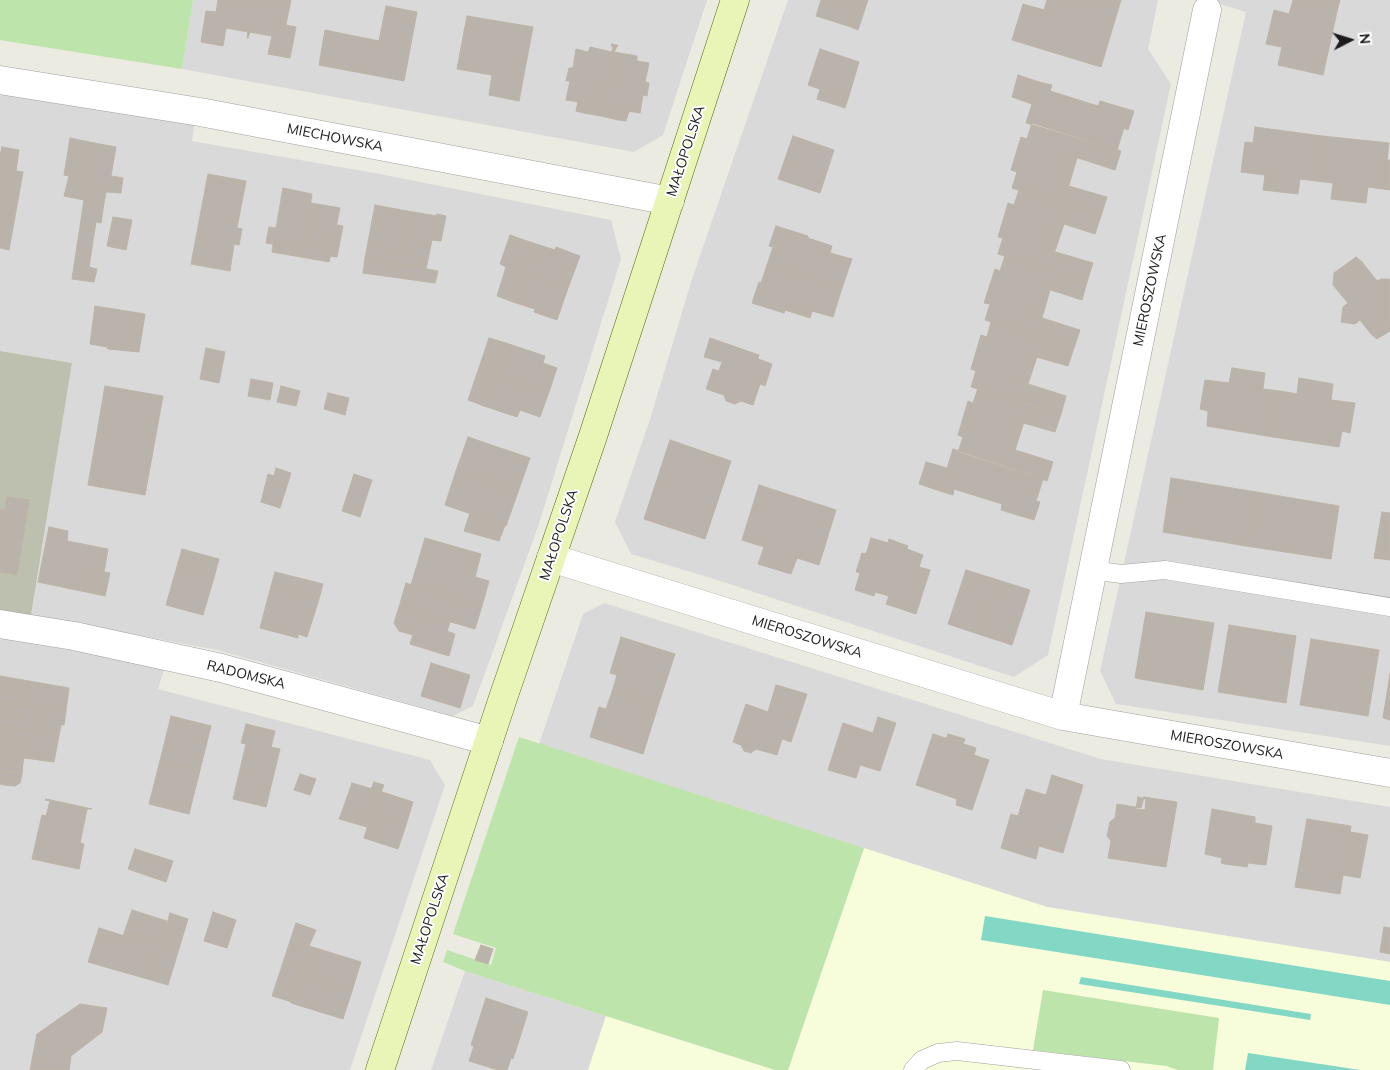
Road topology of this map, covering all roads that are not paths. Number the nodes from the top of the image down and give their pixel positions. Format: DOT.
graph roads {
  1 [pos="735,0"];
  2 [pos="1207,10"];
  3 [pos="0,80"];
  4 [pos="670,201"];
  5 [pos="551,558"];
  6 [pos="1092,570"];
  7 [pos="1390,607"];
  8 [pos="0,624"];
  9 [pos="1063,716"];
  10 [pos="489,741"];
  11 [pos="1390,773"];
  12 [pos="380,1070"];
  13 [pos="913,1070"];
  14 [pos="1121,1070"];
  1 -- 4 [label="street, MAŁOPOLSKA"];
  2 -- 6 [label="street, MIEROSZOWSKA"];
  3 -- 4 [label="street, MIECHOWSKA"];
  4 -- 5 [label="street, MAŁOPOLSKA"];
  5 -- 9 [label="street, MIEROSZOWSKA"];
  5 -- 10 [label="street, MAŁOPOLSKA"];
  6 -- 7 [label="lane"];
  6 -- 9 [label="street, MIEROSZOWSKA"];
  8 -- 10 [label="street, RADOMSKA"];
  9 -- 11 [label="street, MIEROSZOWSKA"];
  10 -- 12 [label="street, MAŁOPOLSKA"];
  13 -- 14 [label="lane"];
}
